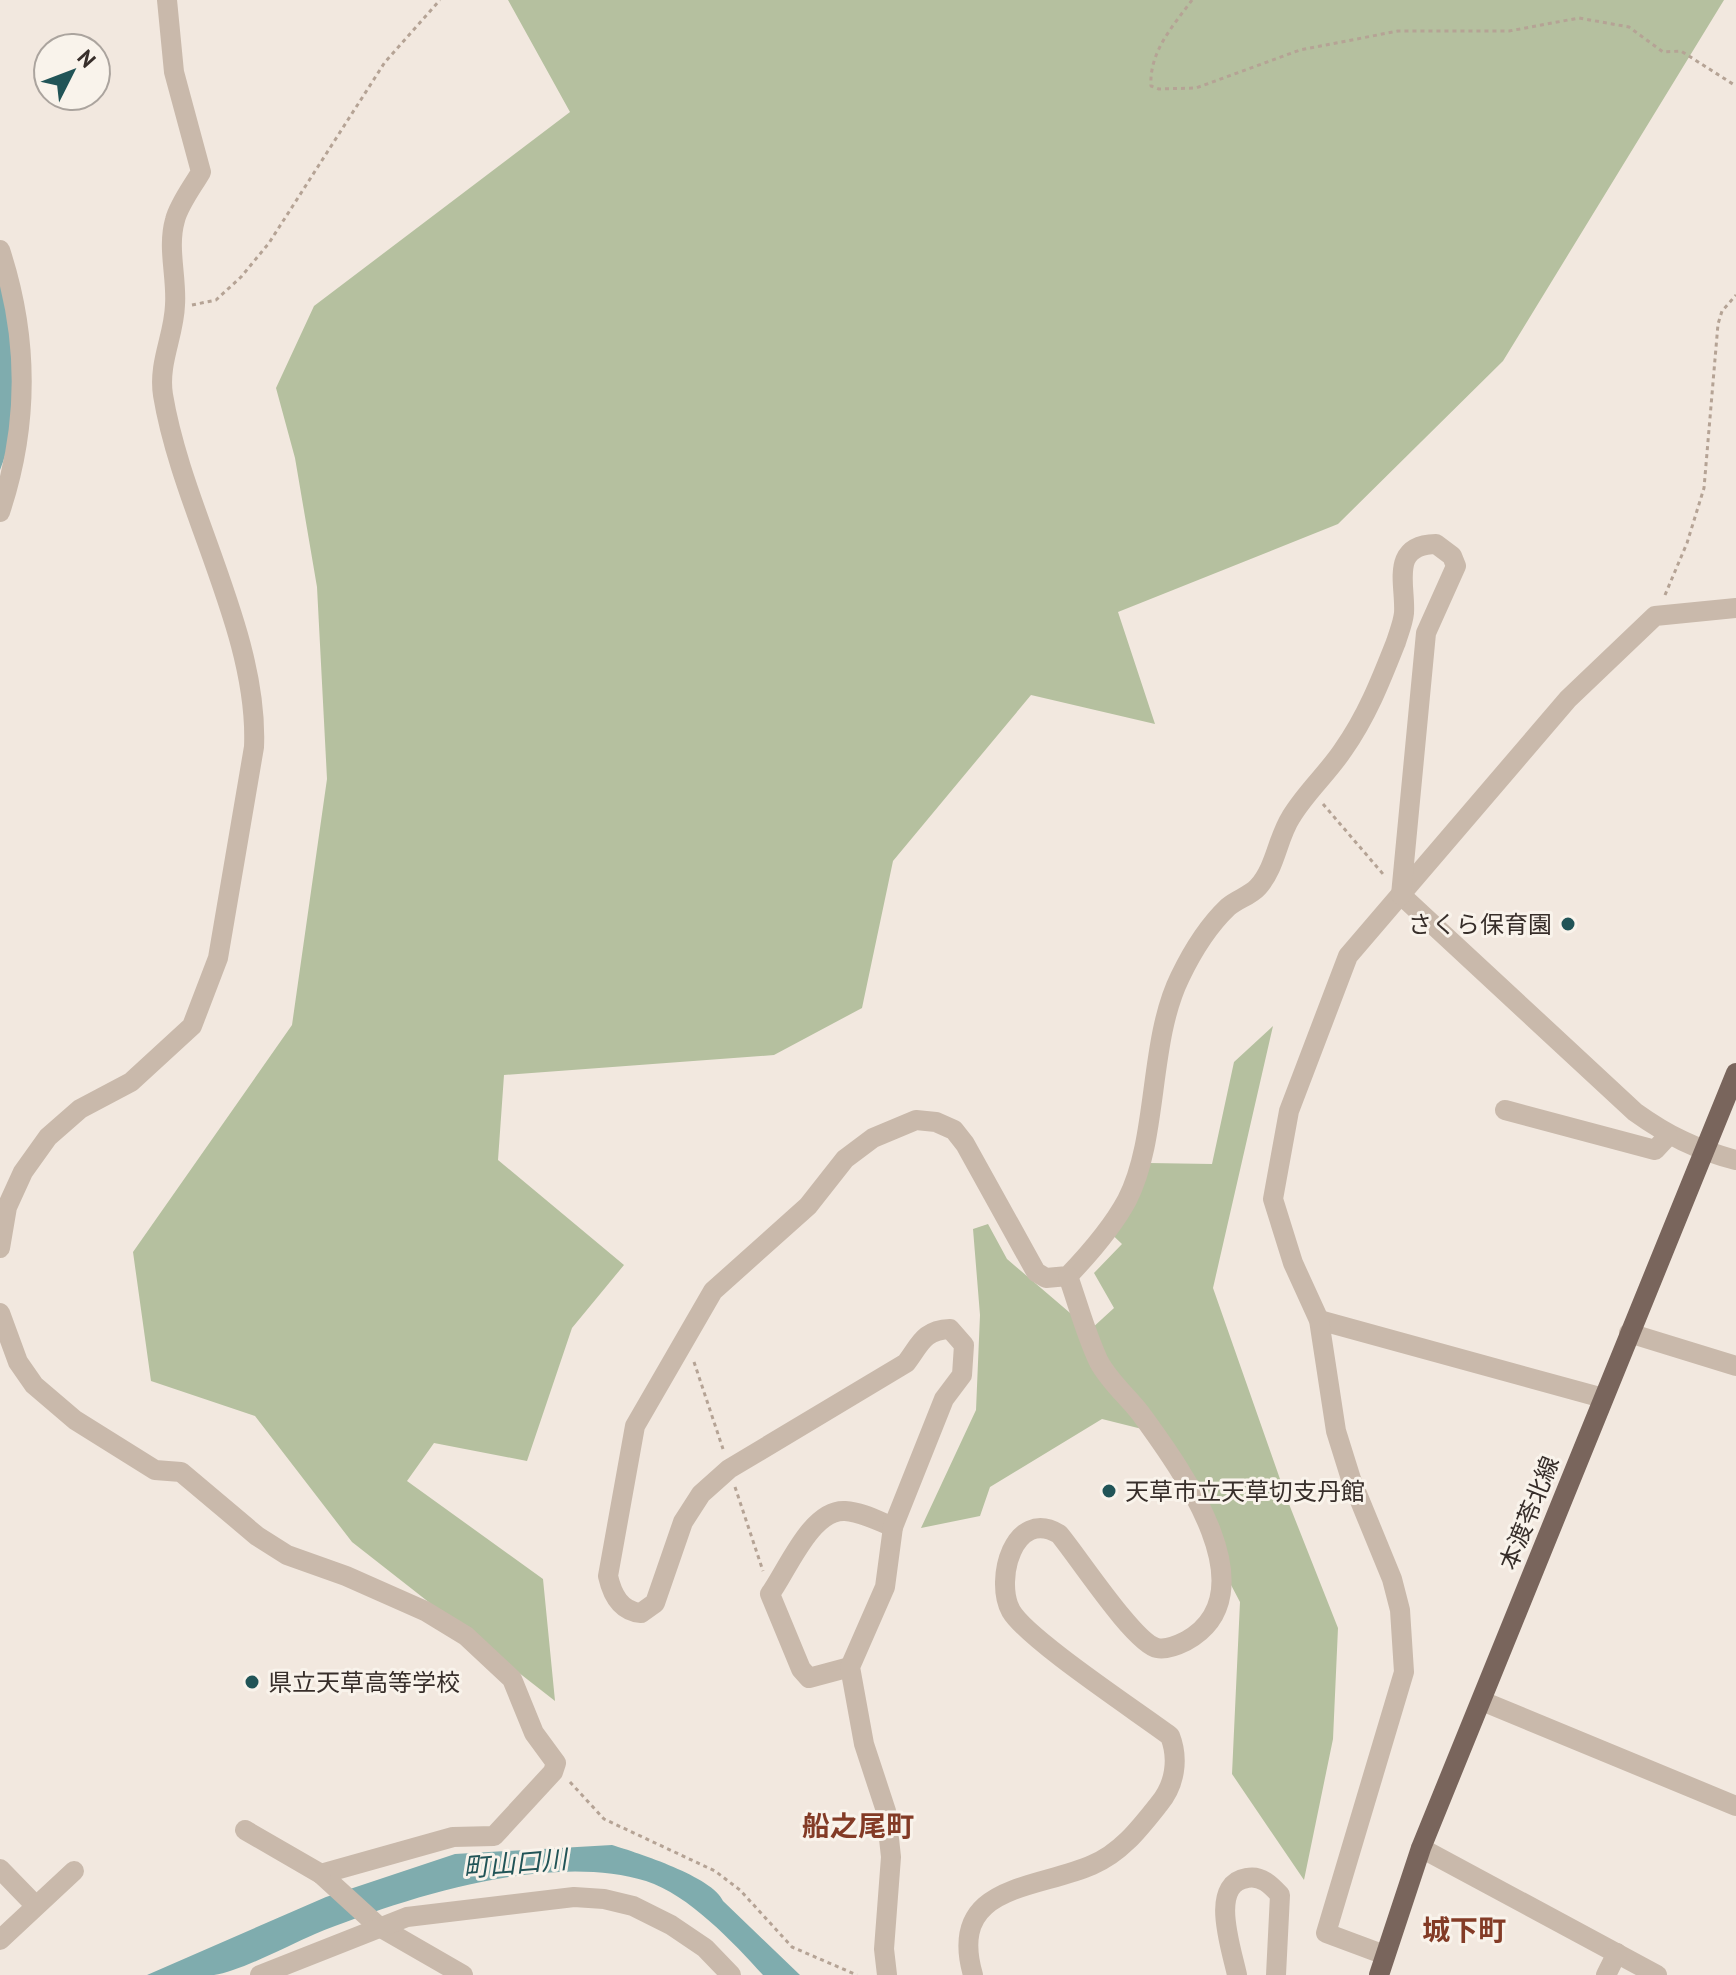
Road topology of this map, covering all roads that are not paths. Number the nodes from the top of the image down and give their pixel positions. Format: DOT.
graph roads {
  1 [pos="167,0"];
  2 [pos="0,250"];
  3 [pos="0,512"];
  4 [pos="1736,608"];
  5 [pos="1401,895"];
  6 [pos="1736,1073"];
  7 [pos="1505,1110"];
  8 [pos="1668,1136"];
  9 [pos="1703,1152"];
  10 [pos="1736,1160"];
  11 [pos="0,1248"];
  12 [pos="1068,1276"];
  13 [pos="0,1313"];
  14 [pos="1319,1320"];
  15 [pos="1629,1333"];
  16 [pos="1736,1366"];
  17 [pos="1603,1398"];
  18 [pos="893,1527"];
  19 [pos="850,1667"];
  20 [pos="1482,1701"];
  21 [pos="1736,1806"];
  22 [pos="245,1830"];
  23 [pos="1421,1848"];
  24 [pos="0,1869"];
  25 [pos="74,1871"];
  26 [pos="324,1877"];
  27 [pos="35,1905"];
  28 [pos="375,1923"];
  29 [pos="1,1939"];
  30 [pos="1617,1953"];
  31 [pos="1385,1955"];
  32 [pos="260,1975"];
  33 [pos="463,1975"];
  34 [pos="731,1975"];
  35 [pos="887,1975"];
  36 [pos="973,1975"];
  37 [pos="1237,1975"];
  38 [pos="1276,1975"];
  39 [pos="1379,1975"];
  40 [pos="1606,1975"];
  41 [pos="1657,1975"];
  1 -- 11 [label="street"];
  2 -- 3 [label="street"];
  4 -- 5 [label="street"];
  5 -- 8 [label="street"];
  5 -- 12 [label="street"];
  5 -- 14 [label="street"];
  6 -- 9 [label="main road, 本渡苓北線"];
  7 -- 8 [label="street"];
  8 -- 9 [label="street"];
  9 -- 10 [label="street"];
  9 -- 15 [label="main road, 本渡苓北線"];
  12 -- 18 [label="street"];
  12 -- 36 [label="street"];
  13 -- 26 [label="street"];
  14 -- 17 [label="street"];
  14 -- 31 [label="street"];
  15 -- 16 [label="street"];
  15 -- 17 [label="main road, 本渡苓北線"];
  17 -- 20 [label="main road, 本渡苓北線"];
  18 -- 19 [label="street"];
  18 -- 19 [label="street"];
  19 -- 35 [label="street"];
  20 -- 21 [label="street"];
  20 -- 23 [label="main road, 本渡苓北線"];
  22 -- 26 [label="street"];
  23 -- 30 [label="street"];
  23 -- 31 [label="main road, 本渡苓北線"];
  24 -- 27 [label="street"];
  25 -- 27 [label="street"];
  26 -- 28 [label="street"];
  27 -- 29 [label="street"];
  28 -- 32 [label="street"];
  28 -- 33 [label="street"];
  28 -- 34 [label="street"];
  30 -- 40 [label="street"];
  30 -- 41 [label="street"];
  31 -- 39 [label="main road, 本渡苓北線"];
  37 -- 38 [label="street"];
}
